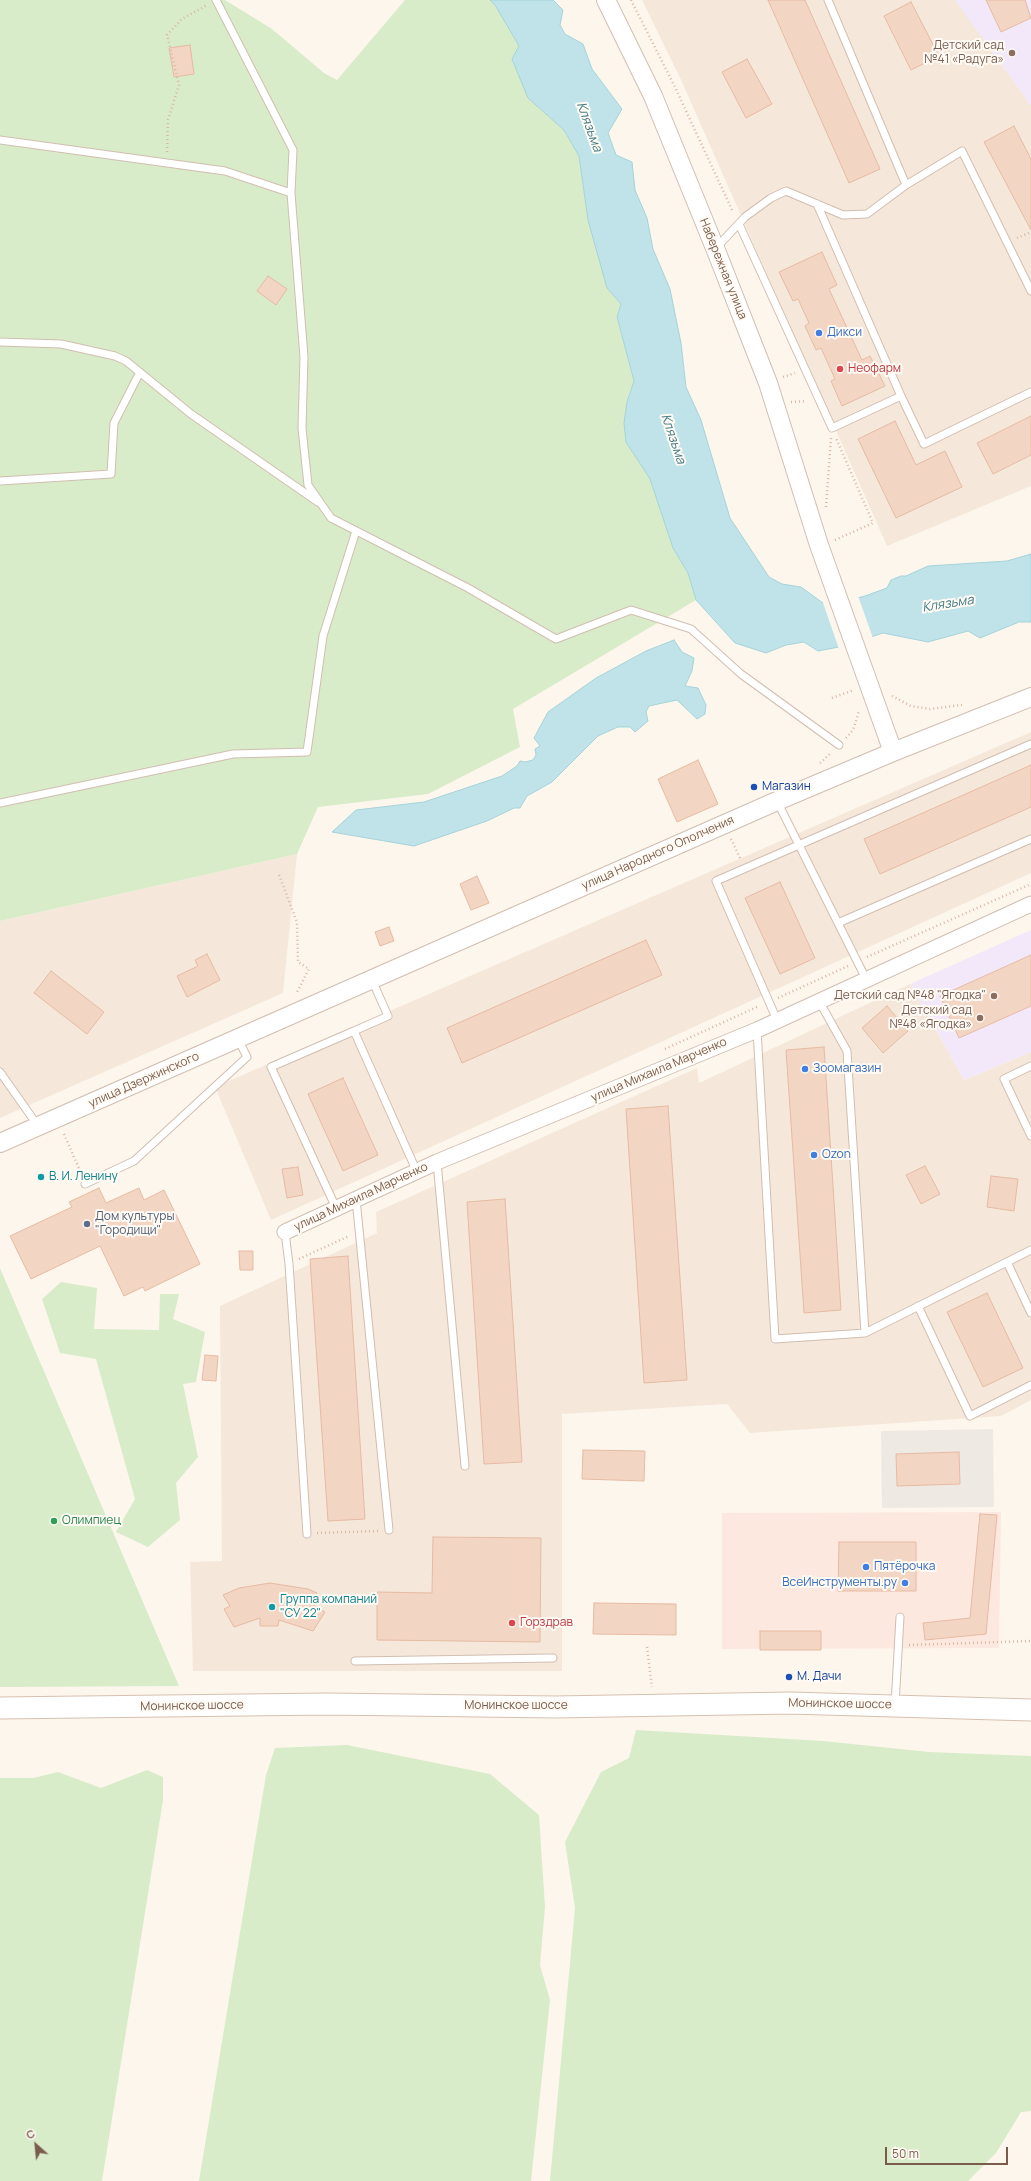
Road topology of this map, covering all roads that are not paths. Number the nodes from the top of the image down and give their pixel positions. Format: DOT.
graph roads {
  1 [pos="606,0"];
  2 [pos="828,0"];
  3 [pos="213,2"];
  4 [pos="0,140"];
  5 [pos="906,185"];
  6 [pos="290,193"];
  7 [pos="817,204"];
  8 [pos="739,224"];
  9 [pos="716,248"];
  10 [pos="1031,291"];
  11 [pos="0,342"];
  12 [pos="140,372"];
  13 [pos="1031,392"];
  14 [pos="901,396"];
  15 [pos="0,481"];
  16 [pos="322,505"];
  17 [pos="356,531"];
  18 [pos="1031,697"];
  19 [pos="839,744"];
  20 [pos="1031,744"];
  21 [pos="893,752"];
  22 [pos="777,801"];
  23 [pos="0,803"];
  24 [pos="1031,839"];
  25 [pos="799,845"];
  26 [pos="1031,904"];
  27 [pos="838,923"];
  28 [pos="866,979"];
  29 [pos="372,980"];
  30 [pos="819,1001"];
  31 [pos="288,1017"];
  32 [pos="777,1020"];
  33 [pos="757,1030"];
  34 [pos="354,1031"];
  35 [pos="238,1038"];
  36 [pos="1031,1066"];
  37 [pos="0,1072"];
  38 [pos="38,1126"];
  39 [pos="1031,1136"];
  40 [pos="0,1143"];
  41 [pos="437,1162"];
  42 [pos="417,1172"];
  43 [pos="85,1184"];
  44 [pos="356,1199"];
  45 [pos="336,1208"];
  46 [pos="285,1232"];
  47 [pos="1031,1250"];
  48 [pos="1007,1262"];
  49 [pos="918,1306"];
  50 [pos="1031,1313"];
  51 [pos="866,1333"];
  52 [pos="1031,1386"];
  53 [pos="465,1466"];
  54 [pos="389,1530"];
  55 [pos="306,1534"];
  56 [pos="900,1617"];
  57 [pos="553,1658"];
  58 [pos="355,1661"];
  59 [pos="895,1706"];
  60 [pos="0,1708"];
  61 [pos="1031,1710"];
  1 -- 9 [label="street, Набережная улица"];
  2 -- 5 [label="lane"];
  3 -- 6 [label="lane"];
  4 -- 6 [label="lane"];
  5 -- 7 [label="lane"];
  5 -- 10 [label="lane"];
  6 -- 16 [label="lane"];
  7 -- 8 [label="lane"];
  7 -- 14 [label="lane"];
  8 -- 9 [label="lane"];
  8 -- 14 [label="lane"];
  9 -- 21 [label="street, Набережная улица"];
  11 -- 12 [label="lane"];
  12 -- 15 [label="lane"];
  12 -- 16 [label="lane"];
  13 -- 14 [label="lane"];
  16 -- 17 [label="lane"];
  17 -- 19 [label="lane"];
  17 -- 23 [label="lane"];
  18 -- 21 [label="street, улица Народного Ополчения"];
  20 -- 25 [label="lane"];
  21 -- 22 [label="street, улица Народного Ополчения"];
  22 -- 25 [label="lane"];
  22 -- 29 [label="street, улица Народного Ополчения"];
  24 -- 27 [label="lane"];
  25 -- 27 [label="lane"];
  25 -- 32 [label="lane"];
  26 -- 28 [label="street, улица Михаила Марченко"];
  27 -- 28 [label="lane"];
  28 -- 30 [label="street, улица Михаила Марченко"];
  29 -- 31 [label="street, улица Народного Ополчения"];
  29 -- 34 [label="lane"];
  30 -- 32 [label="street, улица Михаила Марченко"];
  30 -- 51 [label="lane"];
  31 -- 35 [label="street, улица Дзержинского"];
  32 -- 33 [label="street, улица Михаила Марченко"];
  33 -- 41 [label="street, улица Михаила Марченко"];
  33 -- 51 [label="lane"];
  34 -- 42 [label="lane"];
  34 -- 45 [label="lane"];
  35 -- 38 [label="street, улица Дзержинского"];
  35 -- 43 [label="lane"];
  36 -- 39 [label="lane"];
  37 -- 38 [label="lane"];
  38 -- 40 [label="street, улица Дзержинского"];
  41 -- 42 [label="street, улица Михаила Марченко"];
  41 -- 53 [label="lane"];
  42 -- 44 [label="street, улица Михаила Марченко"];
  44 -- 45 [label="street, улица Михаила Марченко"];
  44 -- 54 [label="lane"];
  45 -- 46 [label="street, улица Михаила Марченко"];
  46 -- 55 [label="lane"];
  47 -- 48 [label="lane"];
  48 -- 49 [label="lane"];
  48 -- 50 [label="lane"];
  49 -- 51 [label="lane"];
  49 -- 52 [label="lane"];
  56 -- 59 [label="lane"];
  57 -- 58 [label="lane"];
  59 -- 60 [label="main road, Монинское шоссе"];
  59 -- 61 [label="main road, Монинское шоссе"];
}
